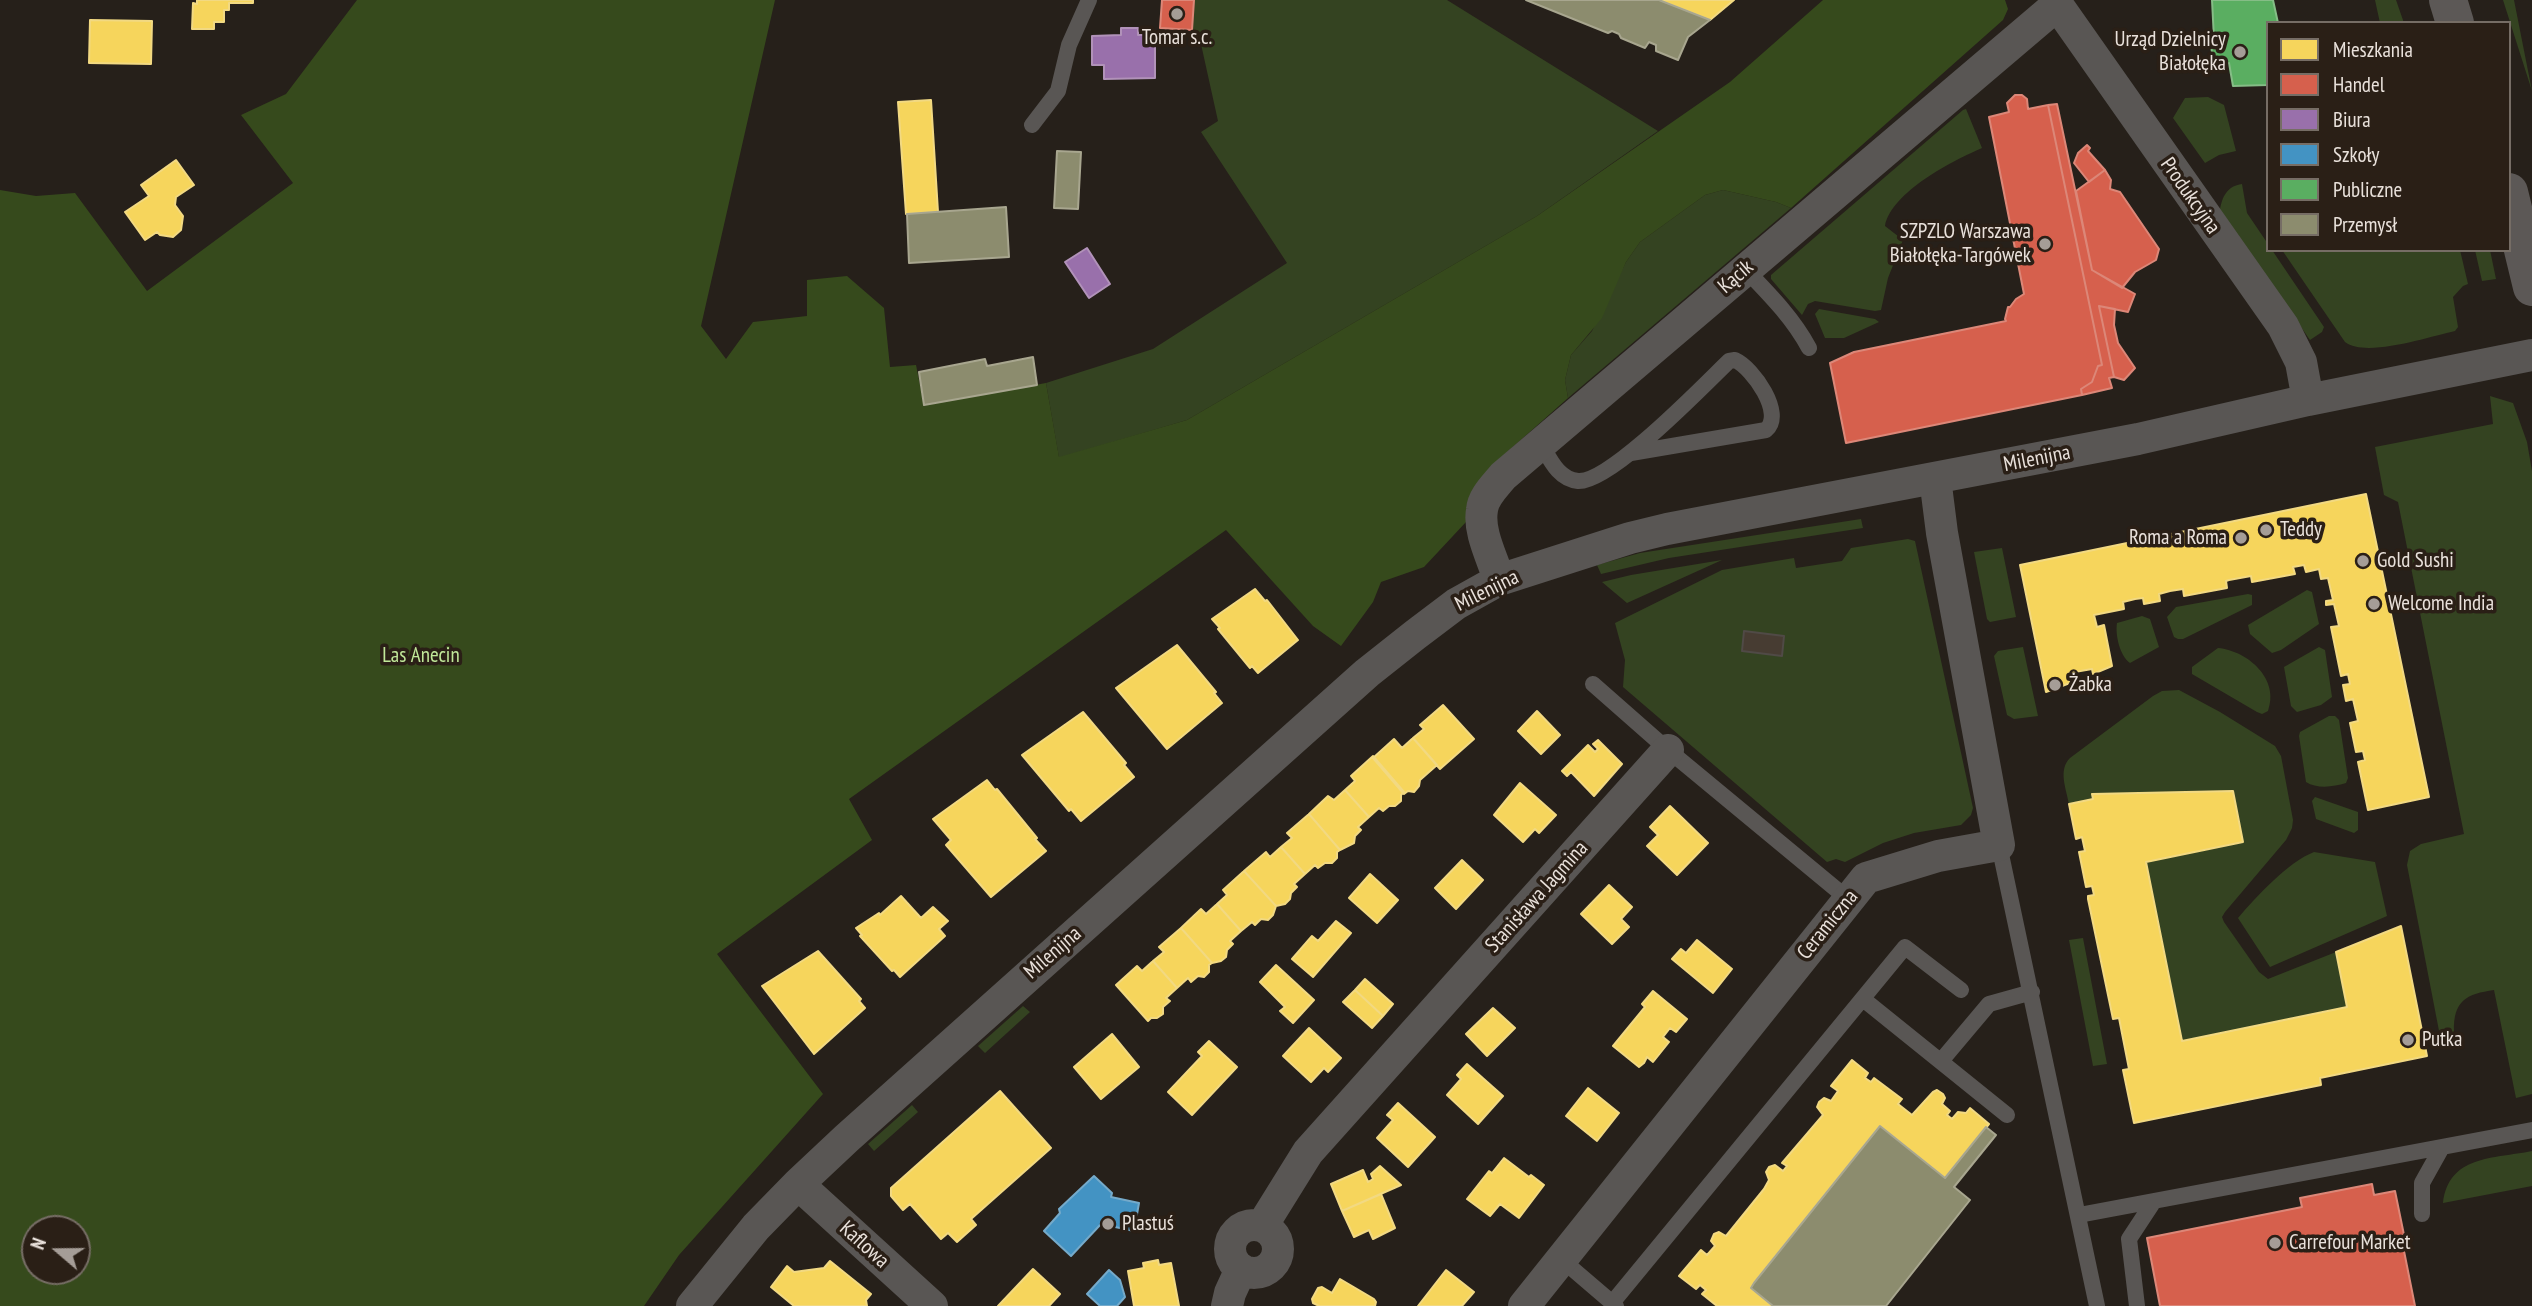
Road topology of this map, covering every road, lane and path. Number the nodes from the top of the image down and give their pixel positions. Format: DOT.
graph roads {
  1 [pos="1089,0"];
  2 [pos="2448,0"];
  3 [pos="2055,2"];
  4 [pos="2454,21"];
  5 [pos="1032,125"];
  6 [pos="2511,200"];
  7 [pos="1745,270"];
  8 [pos="2532,287"];
  9 [pos="1809,348"];
  10 [pos="2532,355"];
  11 [pos="2308,400"];
  12 [pos="1541,444"];
  13 [pos="1631,453"];
  14 [pos="1935,478"];
  15 [pos="1499,580"];
  16 [pos="1593,684"];
  17 [pos="1668,750"];
  18 [pos="1999,845"];
  19 [pos="1848,899"];
  20 [pos="1961,990"];
  21 [pos="2032,992"];
  22 [pos="1863,999"];
  23 [pos="1941,1060"];
  24 [pos="2007,1115"];
  25 [pos="2532,1130"];
  26 [pos="2441,1149"];
  27 [pos="798,1184"];
  28 [pos="2154,1201"];
  29 [pos="2422,1214"];
  30 [pos="2079,1215"];
  31 [pos="1562,1259"];
  32 [pos="1614,1304"];
  33 [pos="692,1306"];
  34 [pos="932,1306"];
  35 [pos="1227,1306"];
  36 [pos="1524,1306"];
  37 [pos="2097,1306"];
  38 [pos="2137,1306"];
  1 -- 5 [label="lane"];
  2 -- 4 [label="street"];
  3 -- 7 [label="street, Kącik"];
  3 -- 11 [label="street, Produkcyjna"];
  6 -- 8 [label="street"];
  7 -- 9 [label="lane"];
  7 -- 12 [label="street, Kącik"];
  10 -- 11 [label="street, Milenijna"];
  11 -- 14 [label="street, Milenijna"];
  12 -- 13 [label="lane"];
  12 -- 15 [label="street, Kącik"];
  13 -- 13 [label="lane"];
  14 -- 15 [label="street, Milenijna"];
  14 -- 18 [label="street"];
  15 -- 27 [label="street, Milenijna"];
  16 -- 17 [label="lane"];
  17 -- 19 [label="lane"];
  17 -- 35 [label="street, Stanisława Jagmina"];
  18 -- 19 [label="street, Ceramiczna"];
  18 -- 21 [label="lane"];
  19 -- 31 [label="street, Ceramiczna"];
  20 -- 22 [label="lane"];
  21 -- 23 [label="lane"];
  21 -- 30 [label="lane"];
  22 -- 23 [label="lane"];
  22 -- 32 [label="lane"];
  23 -- 24 [label="lane"];
  25 -- 26 [label="lane"];
  26 -- 28 [label="lane"];
  26 -- 29 [label="lane"];
  27 -- 33 [label="street, Milenijna"];
  27 -- 34 [label="street, Kaflowa"];
  28 -- 30 [label="lane"];
  28 -- 38 [label="lane"];
  30 -- 37 [label="lane"];
  31 -- 32 [label="lane"];
  31 -- 36 [label="street, Ceramiczna"];
}
